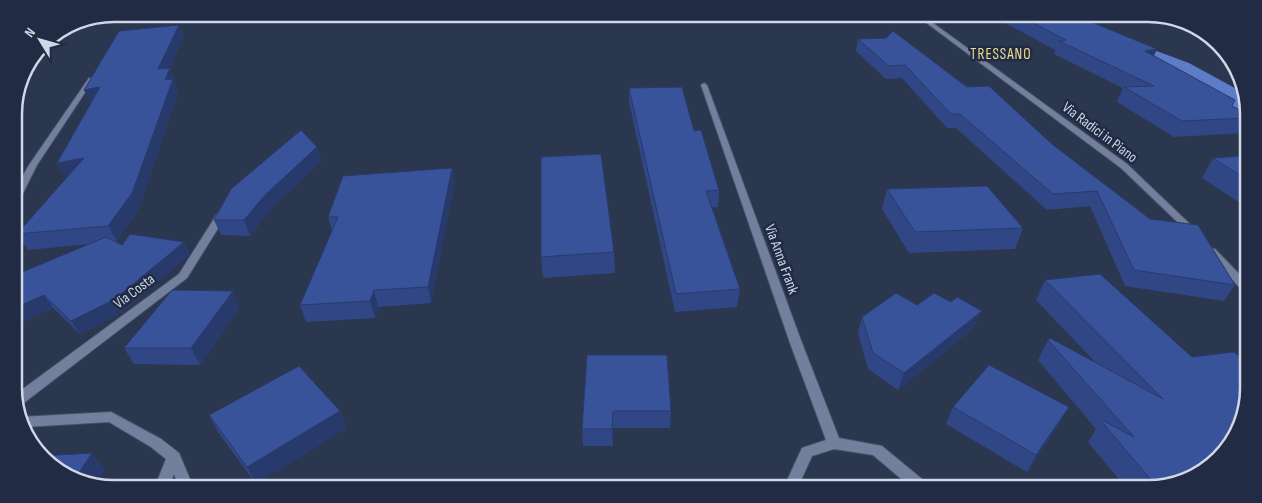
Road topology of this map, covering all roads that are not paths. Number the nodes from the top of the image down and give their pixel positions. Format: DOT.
graph roads {
  1 [pos="928,22"];
  2 [pos="97,71"];
  3 [pos="704,86"];
  4 [pos="23,184"];
  5 [pos="228,205"];
  6 [pos="1197,237"];
  7 [pos="1204,243"];
  8 [pos="1240,282"];
  9 [pos="23,395"];
  10 [pos="29,422"];
  11 [pos="834,443"];
  12 [pos="174,457"];
  13 [pos="165,480"];
  14 [pos="184,480"];
  15 [pos="795,480"];
  16 [pos="913,480"];
  1 -- 6 [label="street, Via Radici in Piano"];
  2 -- 4 [label="street"];
  3 -- 11 [label="street, Via Anna Frank"];
  5 -- 9 [label="street, Via Costa"];
  7 -- 8 [label="street"];
  10 -- 12 [label="street"];
  11 -- 15 [label="street"];
  11 -- 16 [label="street"];
  12 -- 13 [label="street"];
  12 -- 14 [label="street"];
}
